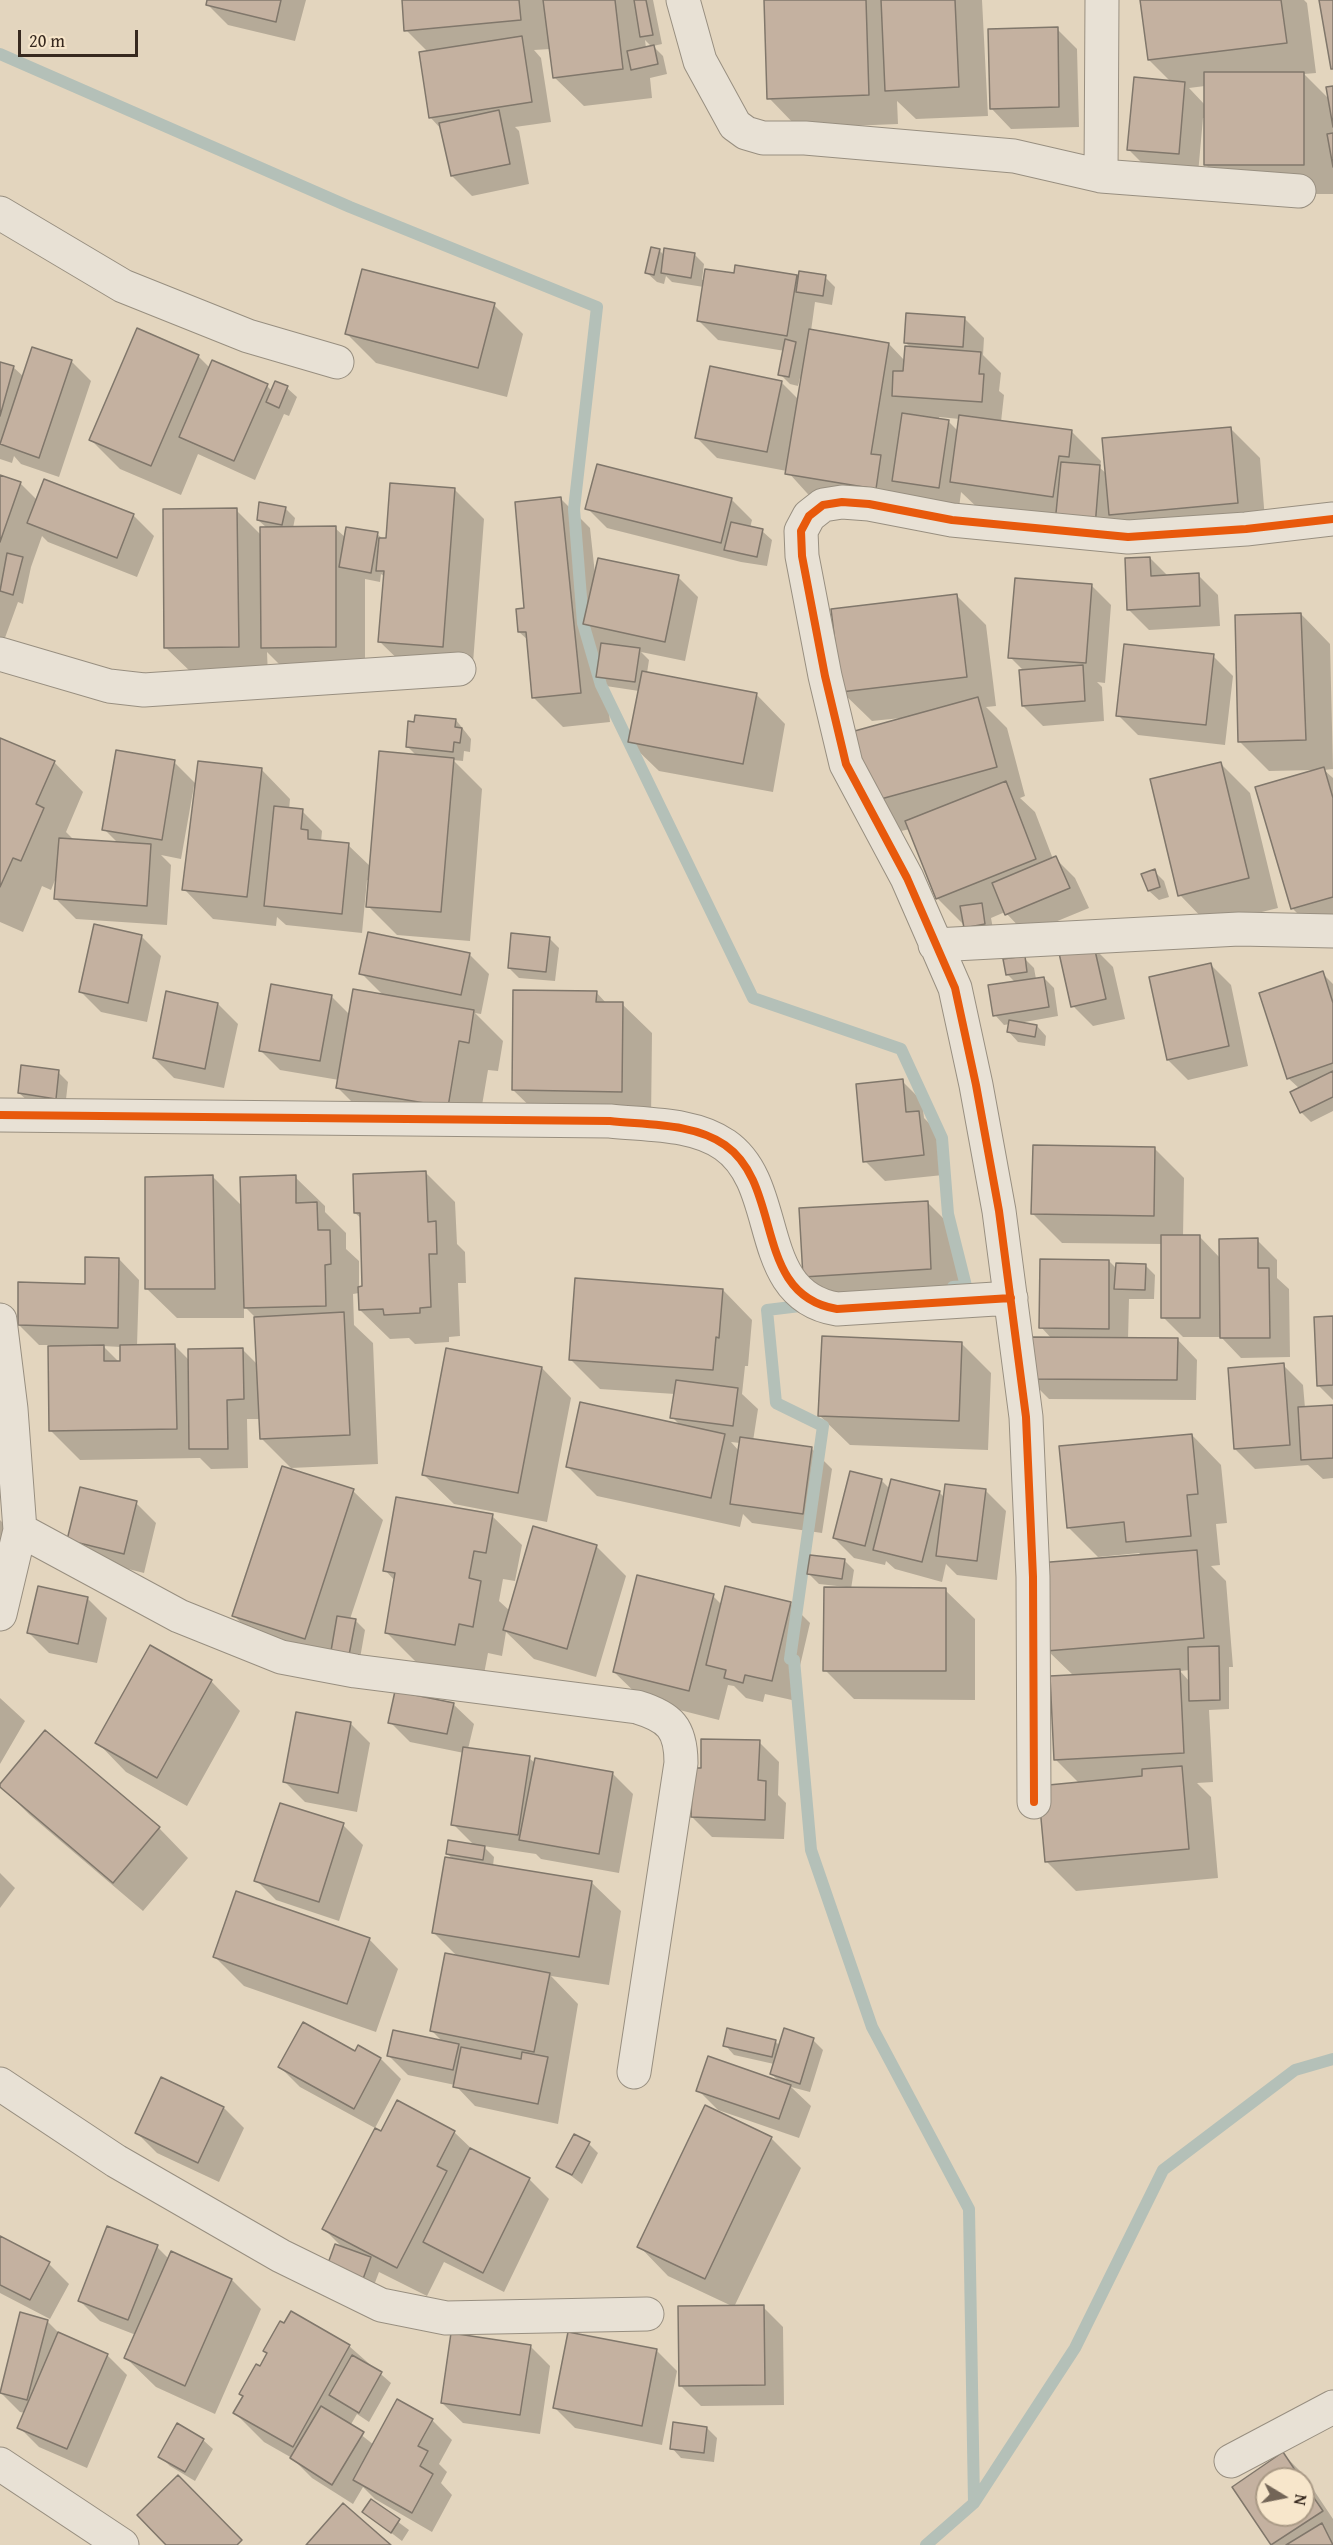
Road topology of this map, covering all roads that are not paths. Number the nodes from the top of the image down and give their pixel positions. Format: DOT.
graph roads {
  1 [pos="683,0"];
  2 [pos="1102,0"];
  3 [pos="1101,176"];
  4 [pos="1299,190"];
  5 [pos="0,213"];
  6 [pos="337,362"];
  7 [pos="1333,519"];
  8 [pos="0,654"];
  9 [pos="459,669"];
  10 [pos="1333,931"];
  11 [pos="935,945"];
  12 [pos="0,1115"];
  13 [pos="1011,1298"];
  14 [pos="0,1320"];
  15 [pos="20,1530"];
  16 [pos="0,1614"];
  17 [pos="1034,1802"];
  18 [pos="634,2072"];
  19 [pos="0,2084"];
  20 [pos="647,2314"];
  21 [pos="1333,2407"];
  22 [pos="1231,2461"];
  23 [pos="0,2464"];
  24 [pos="122,2545"];
  1 -- 3 [label="street"];
  2 -- 3 [label="street"];
  3 -- 4 [label="street"];
  5 -- 6 [label="street"];
  7 -- 11 [label="street"];
  8 -- 9 [label="street"];
  10 -- 11 [label="street"];
  11 -- 13 [label="street"];
  12 -- 13 [label="street"];
  13 -- 17 [label="street"];
  14 -- 15 [label="street"];
  15 -- 16 [label="street"];
  15 -- 18 [label="street"];
  19 -- 20 [label="street"];
  21 -- 22 [label="street"];
  23 -- 24 [label="street"];
}
